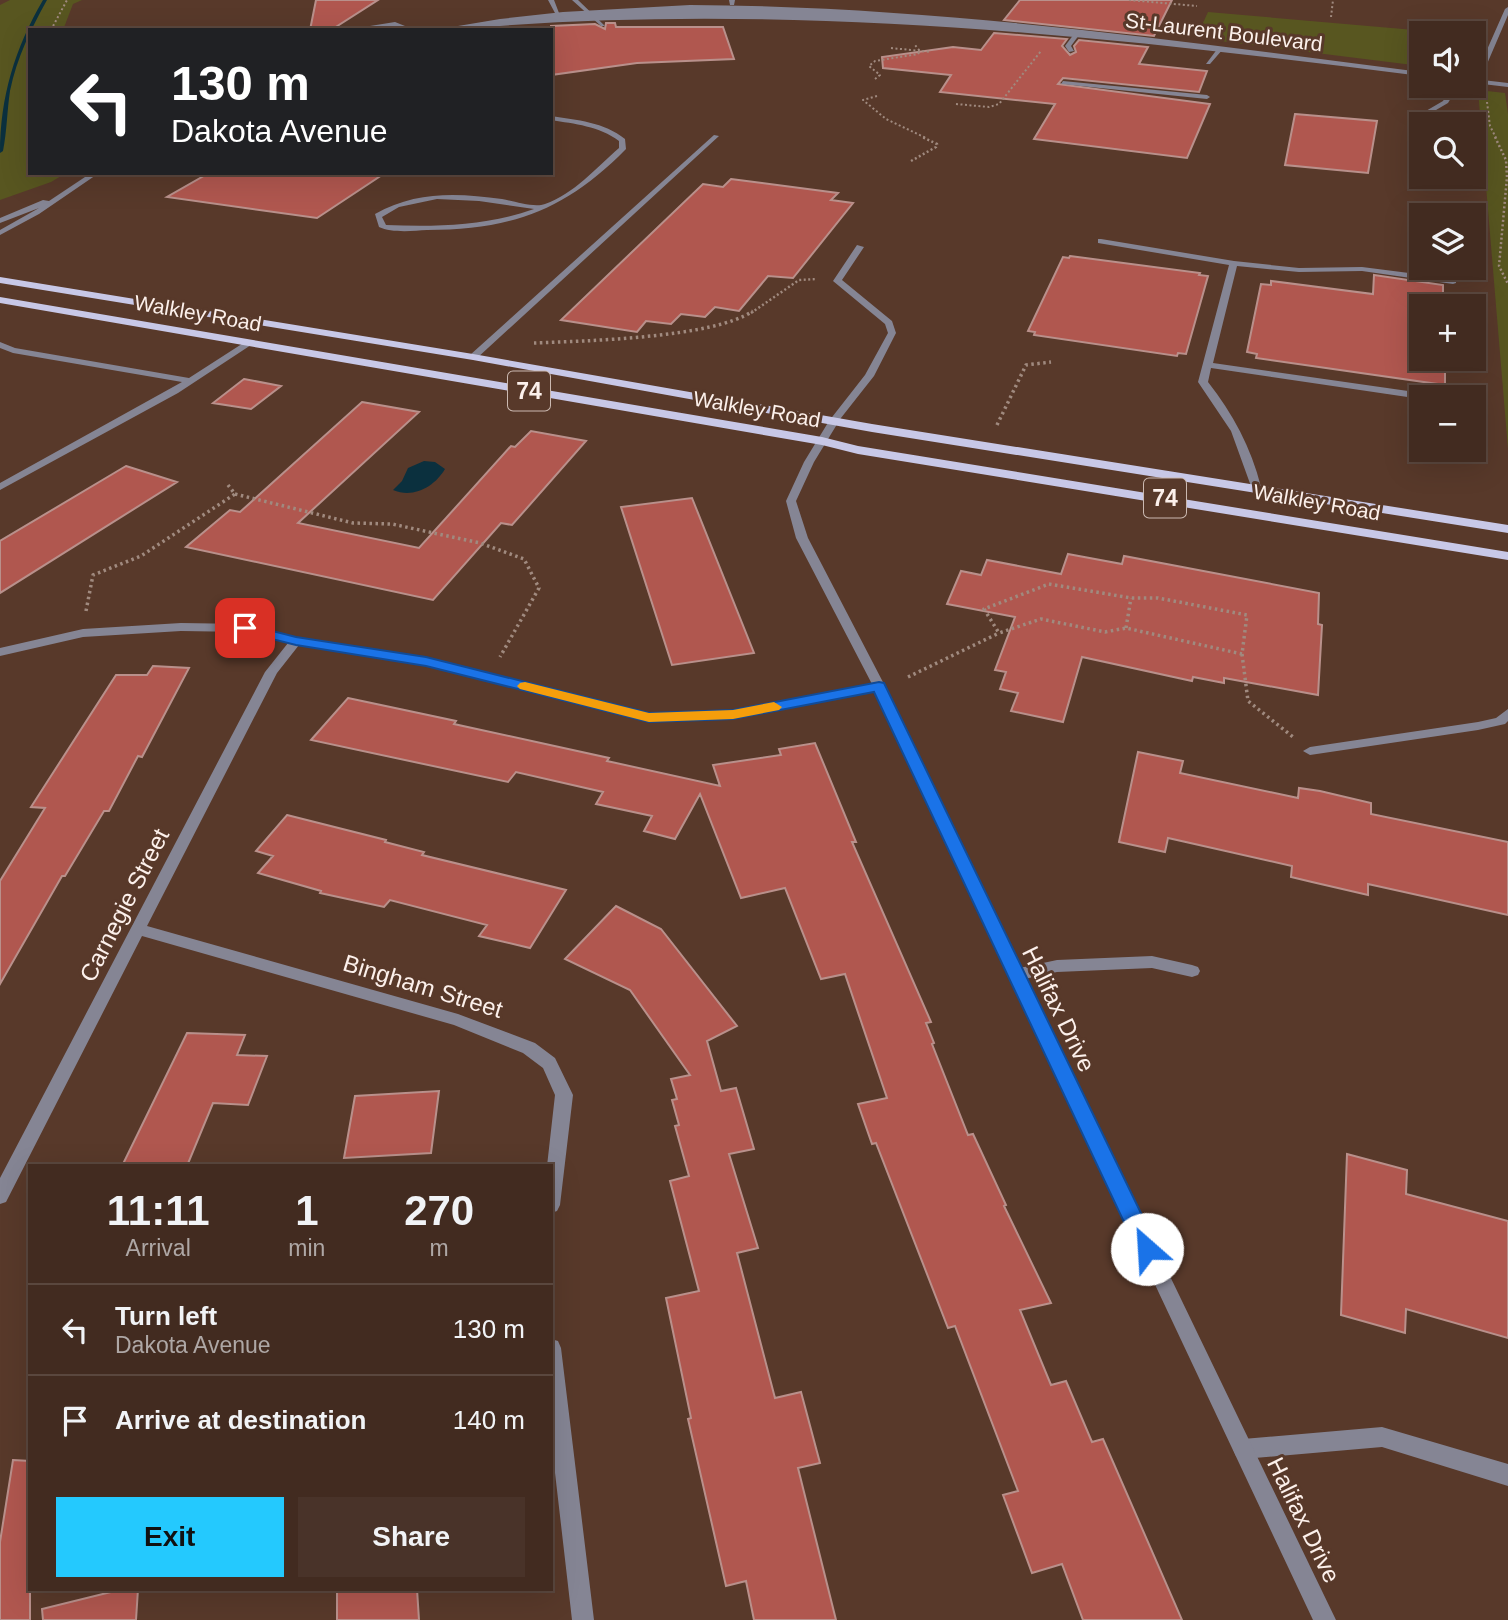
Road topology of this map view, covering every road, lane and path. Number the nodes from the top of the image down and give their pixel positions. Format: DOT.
graph roads {
  1 [pos="67,0"];
  2 [pos="551,0"];
  3 [pos="575,0"];
  4 [pos="1129,0"];
  5 [pos="1333,0"];
  6 [pos="732,2"];
  7 [pos="1197,6"];
  8 [pos="588,9"];
  9 [pos="1508,9"];
  10 [pos="871,11"];
  11 [pos="557,12"];
  12 [pos="1331,17"];
  13 [pos="859,20"];
  14 [pos="603,25"];
  15 [pos="52,28"];
  16 [pos="364,28"];
  17 [pos="406,28"];
  18 [pos="451,28"];
  19 [pos="1498,29"];
  20 [pos="1508,30"];
  21 [pos="1079,31"];
  22 [pos="910,42"];
  23 [pos="934,45"];
  24 [pos="1045,46"];
  25 [pos="891,47"];
  26 [pos="1220,49"];
  27 [pos="920,51"];
  28 [pos="924,51"];
  29 [pos="1071,51"];
  30 [pos="931,52"];
  31 [pos="1486,59"];
  32 [pos="1208,63"];
  33 [pos="1409,73"];
  34 [pos="875,79"];
  35 [pos="1486,80"];
  36 [pos="1063,83"];
  37 [pos="1508,85"];
  38 [pos="877,96"];
  39 [pos="1207,97"];
  40 [pos="1448,98"];
  41 [pos="1487,100"];
  42 [pos="956,104"];
  43 [pos="1428,112"];
  44 [pos="553,118"];
  45 [pos="716,136"];
  46 [pos="911,161"];
  47 [pos="93,175"];
  48 [pos="54,200"];
  49 [pos="542,208"];
  50 [pos="0,221"];
  51 [pos="0,233"];
  52 [pos="1101,241"];
  53 [pos="860,247"];
  54 [pos="1234,263"];
  55 [pos="817,279"];
  56 [pos="0,280"];
  57 [pos="1453,281"];
  58 [pos="1508,284"];
  59 [pos="3,302"];
  60 [pos="261,322"];
  61 [pos="242,342"];
  62 [pos="487,344"];
  63 [pos="0,345"];
  64 [pos="473,357"];
  65 [pos="1051,362"];
  66 [pos="1209,365"];
  67 [pos="190,381"];
  68 [pos="1409,394"];
  69 [pos="834,421"];
  70 [pos="993,435"];
  71 [pos="822,441"];
  72 [pos="228,485"];
  73 [pos="0,487"];
  74 [pos="1256,487"];
  75 [pos="236,494"];
  76 [pos="1253,512"];
  77 [pos="1508,529"];
  78 [pos="1508,556"];
  79 [pos="1131,598"];
  80 [pos="1126,628"];
  81 [pos="83,633"];
  82 [pos="999,633"];
  83 [pos="296,641"];
  84 [pos="0,652"];
  85 [pos="1242,654"];
  86 [pos="487,677"];
  87 [pos="908,677"];
  88 [pos="879,686"];
  89 [pos="1508,713"];
  90 [pos="1310,751"];
  91 [pos="136,929"];
  92 [pos="1192,971"];
  93 [pos="1015,975"];
  94 [pos="553,1188"];
  95 [pos="0,1196"];
  96 [pos="553,1365"];
  97 [pos="1243,1449"];
  98 [pos="1508,1475"];
  99 [pos="583,1620"];
  100 [pos="1325,1620"];
  1 -- 15 [label="path"];
  2 -- 11 [label="street"];
  3 -- 8 [label="street"];
  4 -- 7 [label="path"];
  5 -- 12 [label="path"];
  6 -- 8 [label="street, St-Laurent Boulevard"];
  6 -- 10 [label="street, St-Laurent Boulevard"];
  8 -- 11 [label="street, St-Laurent Boulevard"];
  8 -- 14 [label="street"];
  9 -- 19 [label="street"];
  10 -- 13 [label="street"];
  10 -- 21 [label="street, St-Laurent Boulevard"];
  11 -- 18 [label="street, St-Laurent Boulevard"];
  16 -- 17 [label="street"];
  19 -- 20 [label="street"];
  19 -- 31 [label="street"];
  21 -- 26 [label="street, St-Laurent Boulevard"];
  21 -- 29 [label="street"];
  22 -- 27 [label="path"];
  23 -- 28 [label="path"];
  24 -- 42 [label="path"];
  25 -- 27 [label="path"];
  26 -- 32 [label="street"];
  26 -- 33 [label="street, St-Laurent Boulevard"];
  27 -- 28 [label="path"];
  27 -- 34 [label="path"];
  28 -- 30 [label="path"];
  35 -- 37 [label="street"];
  36 -- 39 [label="street"];
  38 -- 46 [label="path"];
  40 -- 43 [label="street"];
  41 -- 58 [label="path"];
  44 -- 49 [label="street"];
  45 -- 62 [label="street"];
  47 -- 48 [label="street"];
  48 -- 50 [label="street"];
  48 -- 51 [label="street"];
  49 -- 49 [label="street"];
  52 -- 54 [label="street"];
  53 -- 69 [label="street, Halifax Drive"];
  54 -- 57 [label="street"];
  54 -- 66 [label="street"];
  55 -- 62 [label="path"];
  56 -- 60 [label="main road, Walkley Road / 74"];
  59 -- 61 [label="main road, Walkley Road / 74"];
  60 -- 61 [label="main road"];
  60 -- 64 [label="main road, Walkley Road / 74"];
  61 -- 67 [label="street"];
  61 -- 71 [label="main road, Walkley Road / 74"];
  62 -- 64 [label="street"];
  63 -- 67 [label="street"];
  64 -- 69 [label="main road, Walkley Road / 74"];
  65 -- 70 [label="path"];
  66 -- 68 [label="street"];
  66 -- 74 [label="street"];
  67 -- 73 [label="street"];
  69 -- 71 [label="street, Halifax Drive"];
  69 -- 74 [label="main road, Walkley Road / 74"];
  71 -- 76 [label="main road, Walkley Road / 74"];
  71 -- 88 [label="street, Halifax Drive"];
  72 -- 75 [label="path"];
  74 -- 76 [label="main road"];
  74 -- 77 [label="main road, Walkley Road / 74"];
  75 -- 81 [label="path"];
  75 -- 86 [label="path"];
  76 -- 78 [label="main road, Walkley Road / 74"];
  79 -- 80 [label="path"];
  79 -- 82 [label="path"];
  79 -- 85 [label="path"];
  80 -- 82 [label="path"];
  80 -- 85 [label="path"];
  81 -- 83 [label="street"];
  81 -- 84 [label="street"];
  82 -- 87 [label="path"];
  83 -- 86 [label="street"];
  83 -- 91 [label="street, Carnegie Street"];
  85 -- 90 [label="path"];
  86 -- 88 [label="street"];
  88 -- 93 [label="street, Halifax Drive"];
  89 -- 90 [label="street"];
  91 -- 94 [label="street, Bingham Street"];
  91 -- 95 [label="street, Carnegie Street"];
  92 -- 93 [label="street"];
  93 -- 97 [label="street, Halifax Drive"];
  96 -- 99 [label="street"];
  97 -- 98 [label="street"];
  97 -- 100 [label="street, Halifax Drive"];
}
